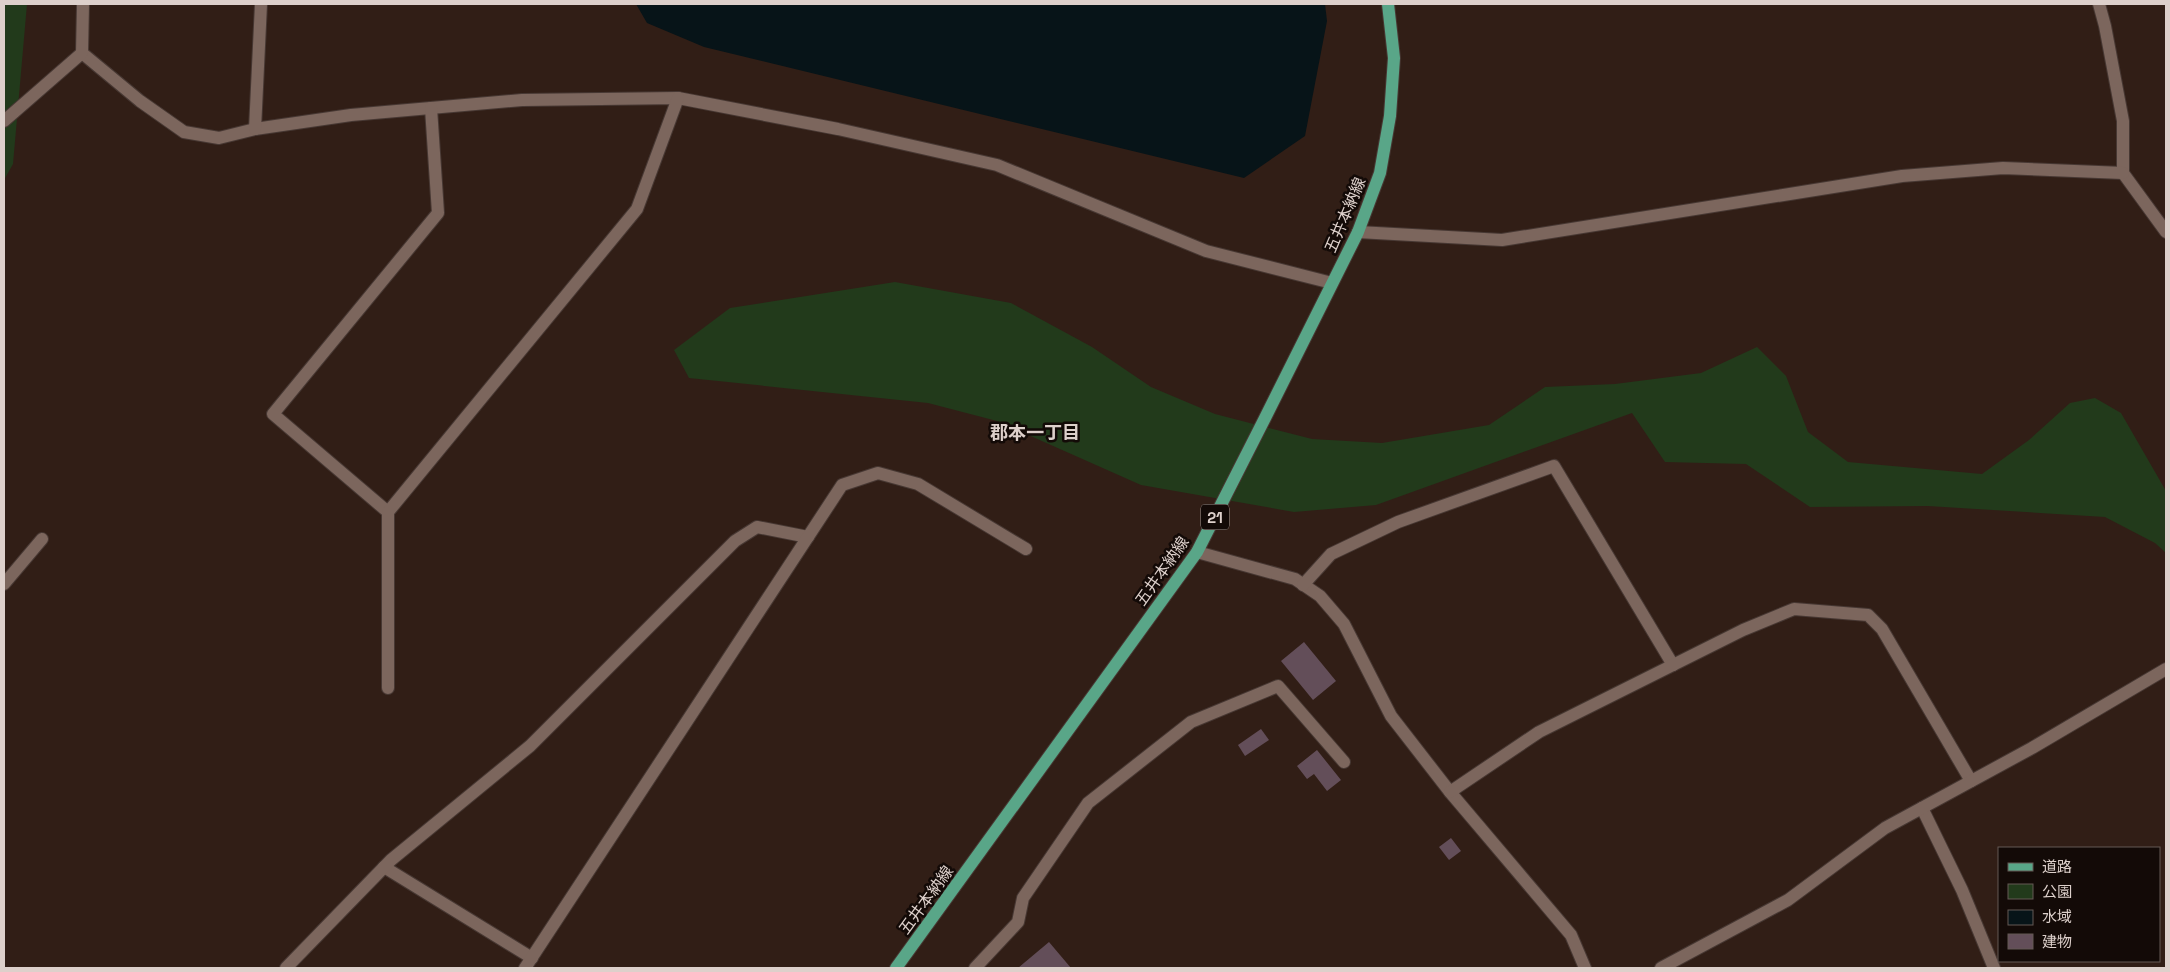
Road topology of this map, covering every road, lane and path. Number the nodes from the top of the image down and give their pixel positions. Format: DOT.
graph roads {
  1 [pos="83,4"];
  2 [pos="261,4"];
  3 [pos="1388,4"];
  4 [pos="2099,4"];
  5 [pos="82,53"];
  6 [pos="678,98"];
  7 [pos="430,108"];
  8 [pos="4,121"];
  9 [pos="255,129"];
  10 [pos="2123,173"];
  11 [pos="1358,232"];
  12 [pos="2166,232"];
  13 [pos="1332,283"];
  14 [pos="388,512"];
  15 [pos="808,537"];
  16 [pos="42,538"];
  17 [pos="1026,549"];
  18 [pos="1197,552"];
  19 [pos="4,584"];
  20 [pos="1303,585"];
  21 [pos="1674,665"];
  22 [pos="2166,669"];
  23 [pos="388,688"];
  24 [pos="1344,762"];
  25 [pos="1971,781"];
  26 [pos="1450,792"];
  27 [pos="1922,808"];
  28 [pos="384,867"];
  29 [pos="528,963"];
  30 [pos="286,968"];
  31 [pos="896,968"];
  32 [pos="975,968"];
  33 [pos="1585,968"];
  34 [pos="1661,968"];
  35 [pos="1994,968"];
  1 -- 5 [label="street"];
  2 -- 9 [label="street"];
  3 -- 11 [label="main road, 五井本納線 / 21"];
  4 -- 10 [label="street"];
  5 -- 8 [label="street"];
  5 -- 9 [label="street"];
  6 -- 7 [label="street"];
  6 -- 13 [label="street"];
  6 -- 14 [label="street"];
  7 -- 9 [label="street"];
  7 -- 14 [label="street"];
  10 -- 11 [label="street"];
  10 -- 12 [label="street"];
  11 -- 13 [label="main road, 五井本納線 / 21"];
  13 -- 18 [label="main road, 五井本納線 / 21"];
  14 -- 23 [label="street"];
  15 -- 17 [label="street"];
  15 -- 28 [label="street"];
  15 -- 29 [label="street"];
  16 -- 19 [label="street"];
  18 -- 20 [label="street"];
  18 -- 31 [label="main road, 五井本納線 / 21"];
  20 -- 21 [label="street"];
  20 -- 26 [label="street"];
  21 -- 25 [label="street"];
  21 -- 26 [label="street"];
  22 -- 25 [label="street"];
  24 -- 32 [label="street"];
  25 -- 27 [label="street"];
  26 -- 33 [label="street"];
  27 -- 34 [label="street"];
  27 -- 35 [label="street"];
  28 -- 29 [label="street"];
  28 -- 30 [label="street"];
}
